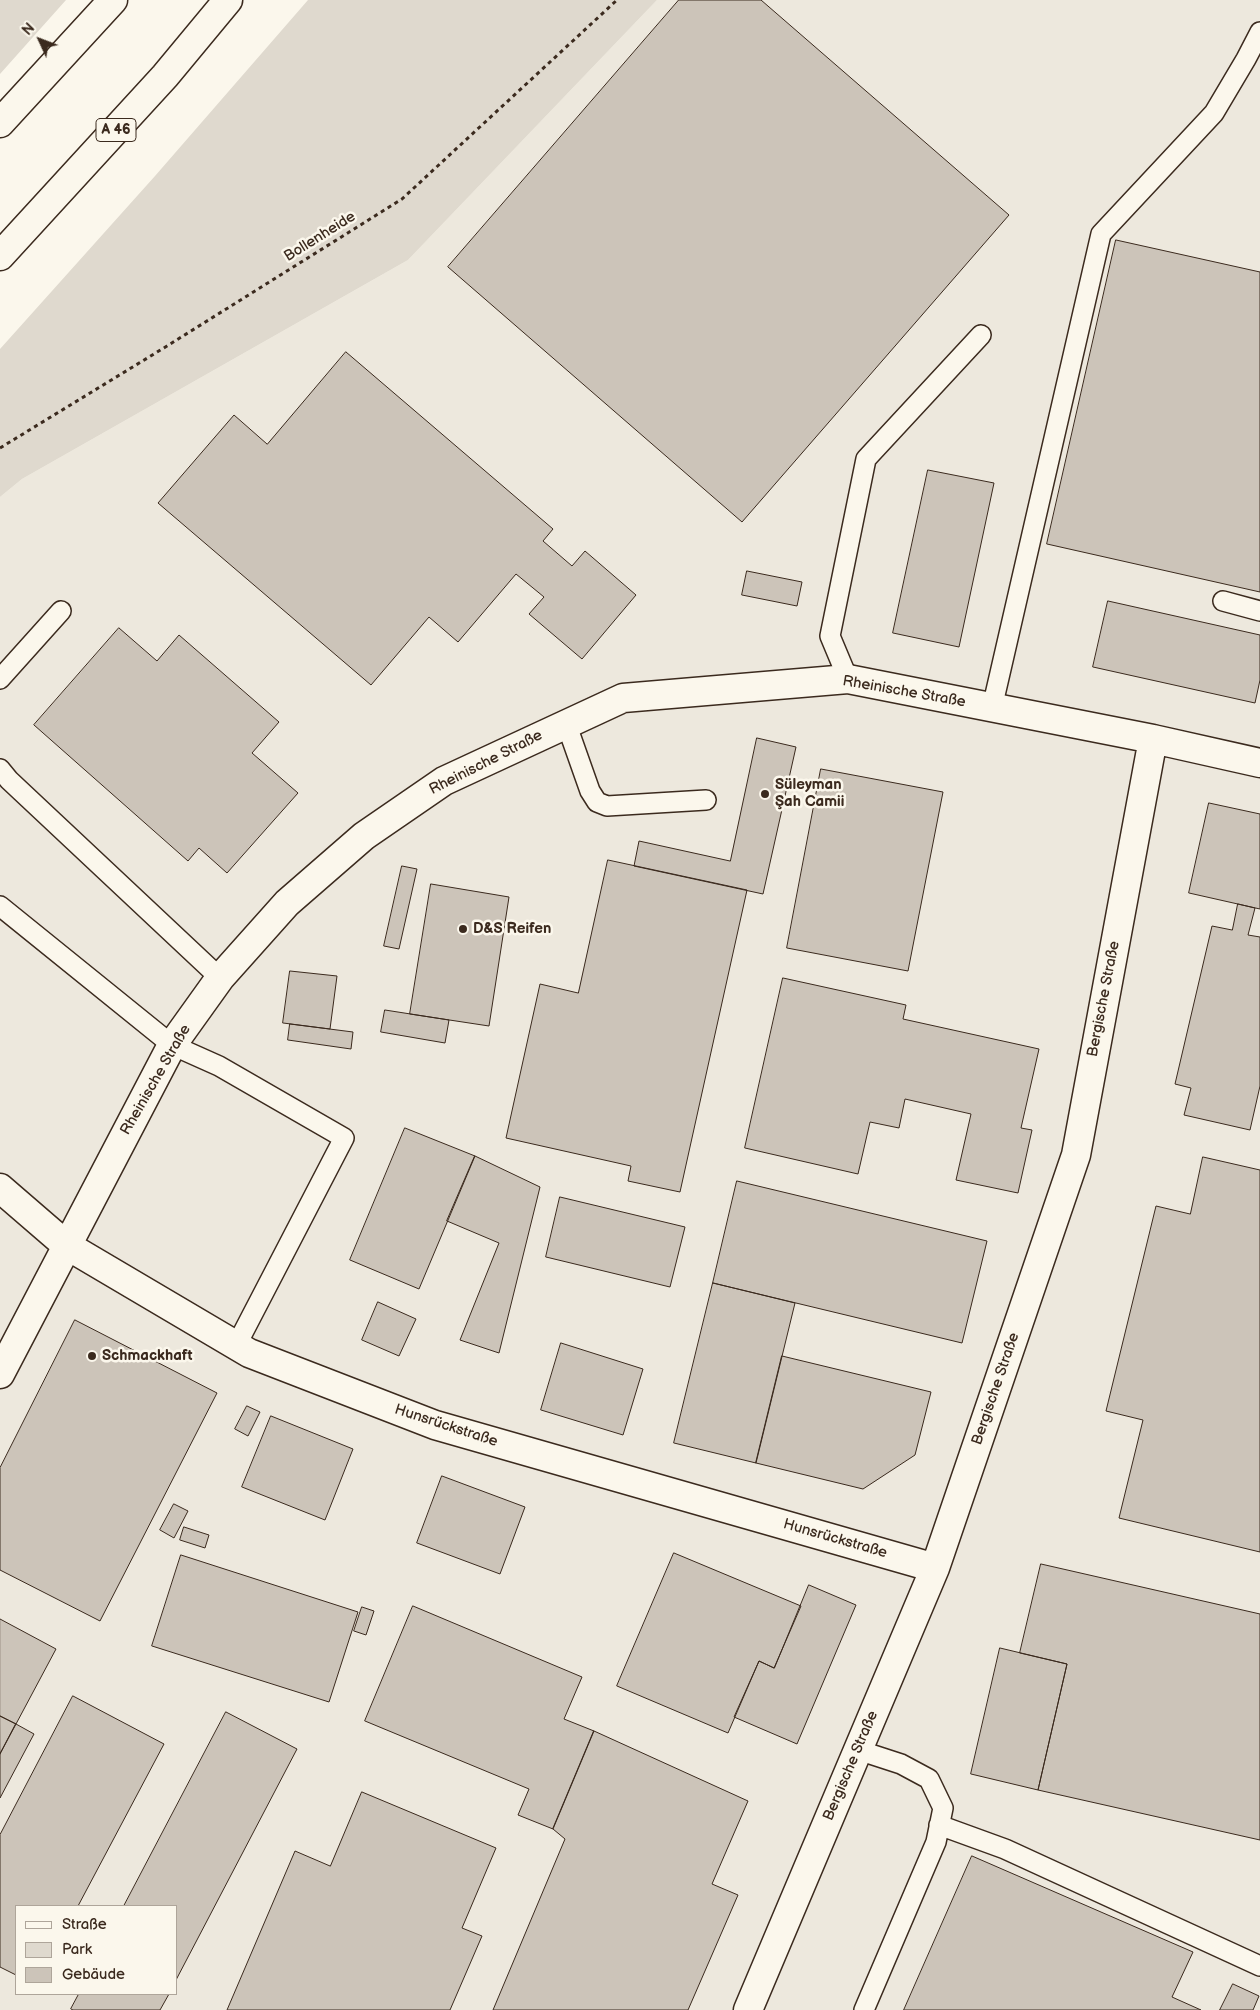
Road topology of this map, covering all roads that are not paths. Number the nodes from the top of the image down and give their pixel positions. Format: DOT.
graph roads {
  1 [pos="113,0"];
  2 [pos="228,0"];
  3 [pos="1260,32"];
  4 [pos="0,123"];
  5 [pos="0,256"];
  6 [pos="982,335"];
  7 [pos="1223,601"];
  8 [pos="61,611"];
  9 [pos="1260,611"];
  10 [pos="0,679"];
  11 [pos="848,679"];
  12 [pos="992,708"];
  13 [pos="566,723"];
  14 [pos="1153,739"];
  15 [pos="1260,763"];
  16 [pos="0,769"];
  17 [pos="706,800"];
  18 [pos="0,906"];
  19 [pos="220,978"];
  20 [pos="172,1045"];
  21 [pos="0,1188"];
  22 [pos="66,1245"];
  23 [pos="236,1346"];
  24 [pos="0,1374"];
  25 [pos="935,1568"];
  26 [pos="858,1750"];
  27 [pos="940,1825"];
  28 [pos="1260,1966"];
  29 [pos="748,2010"];
  30 [pos="864,2010"];
  1 -- 4 [label="main road"];
  2 -- 5 [label="main road, A 46"];
  3 -- 12 [label="lane"];
  6 -- 11 [label="lane"];
  7 -- 9 [label="lane"];
  8 -- 10 [label="lane"];
  11 -- 12 [label="main road, Rheinische Straße"];
  11 -- 13 [label="main road, Rheinische Straße"];
  12 -- 14 [label="main road, Rheinische Straße"];
  13 -- 17 [label="lane"];
  13 -- 19 [label="main road, Rheinische Straße"];
  14 -- 15 [label="main road, Rheinische Straße"];
  14 -- 25 [label="main road, Bergische Straße"];
  16 -- 19 [label="lane"];
  18 -- 20 [label="lane"];
  19 -- 20 [label="main road, Rheinische Straße"];
  20 -- 22 [label="main road, Rheinische Straße"];
  20 -- 23 [label="lane"];
  21 -- 22 [label="main road, Hunsrückstraße"];
  22 -- 23 [label="main road, Hunsrückstraße"];
  22 -- 24 [label="main road, Rheinische Straße"];
  23 -- 25 [label="main road, Hunsrückstraße"];
  25 -- 26 [label="main road, Bergische Straße"];
  26 -- 27 [label="lane"];
  26 -- 29 [label="main road, Bergische Straße"];
  27 -- 28 [label="lane"];
  27 -- 30 [label="lane"];
}
